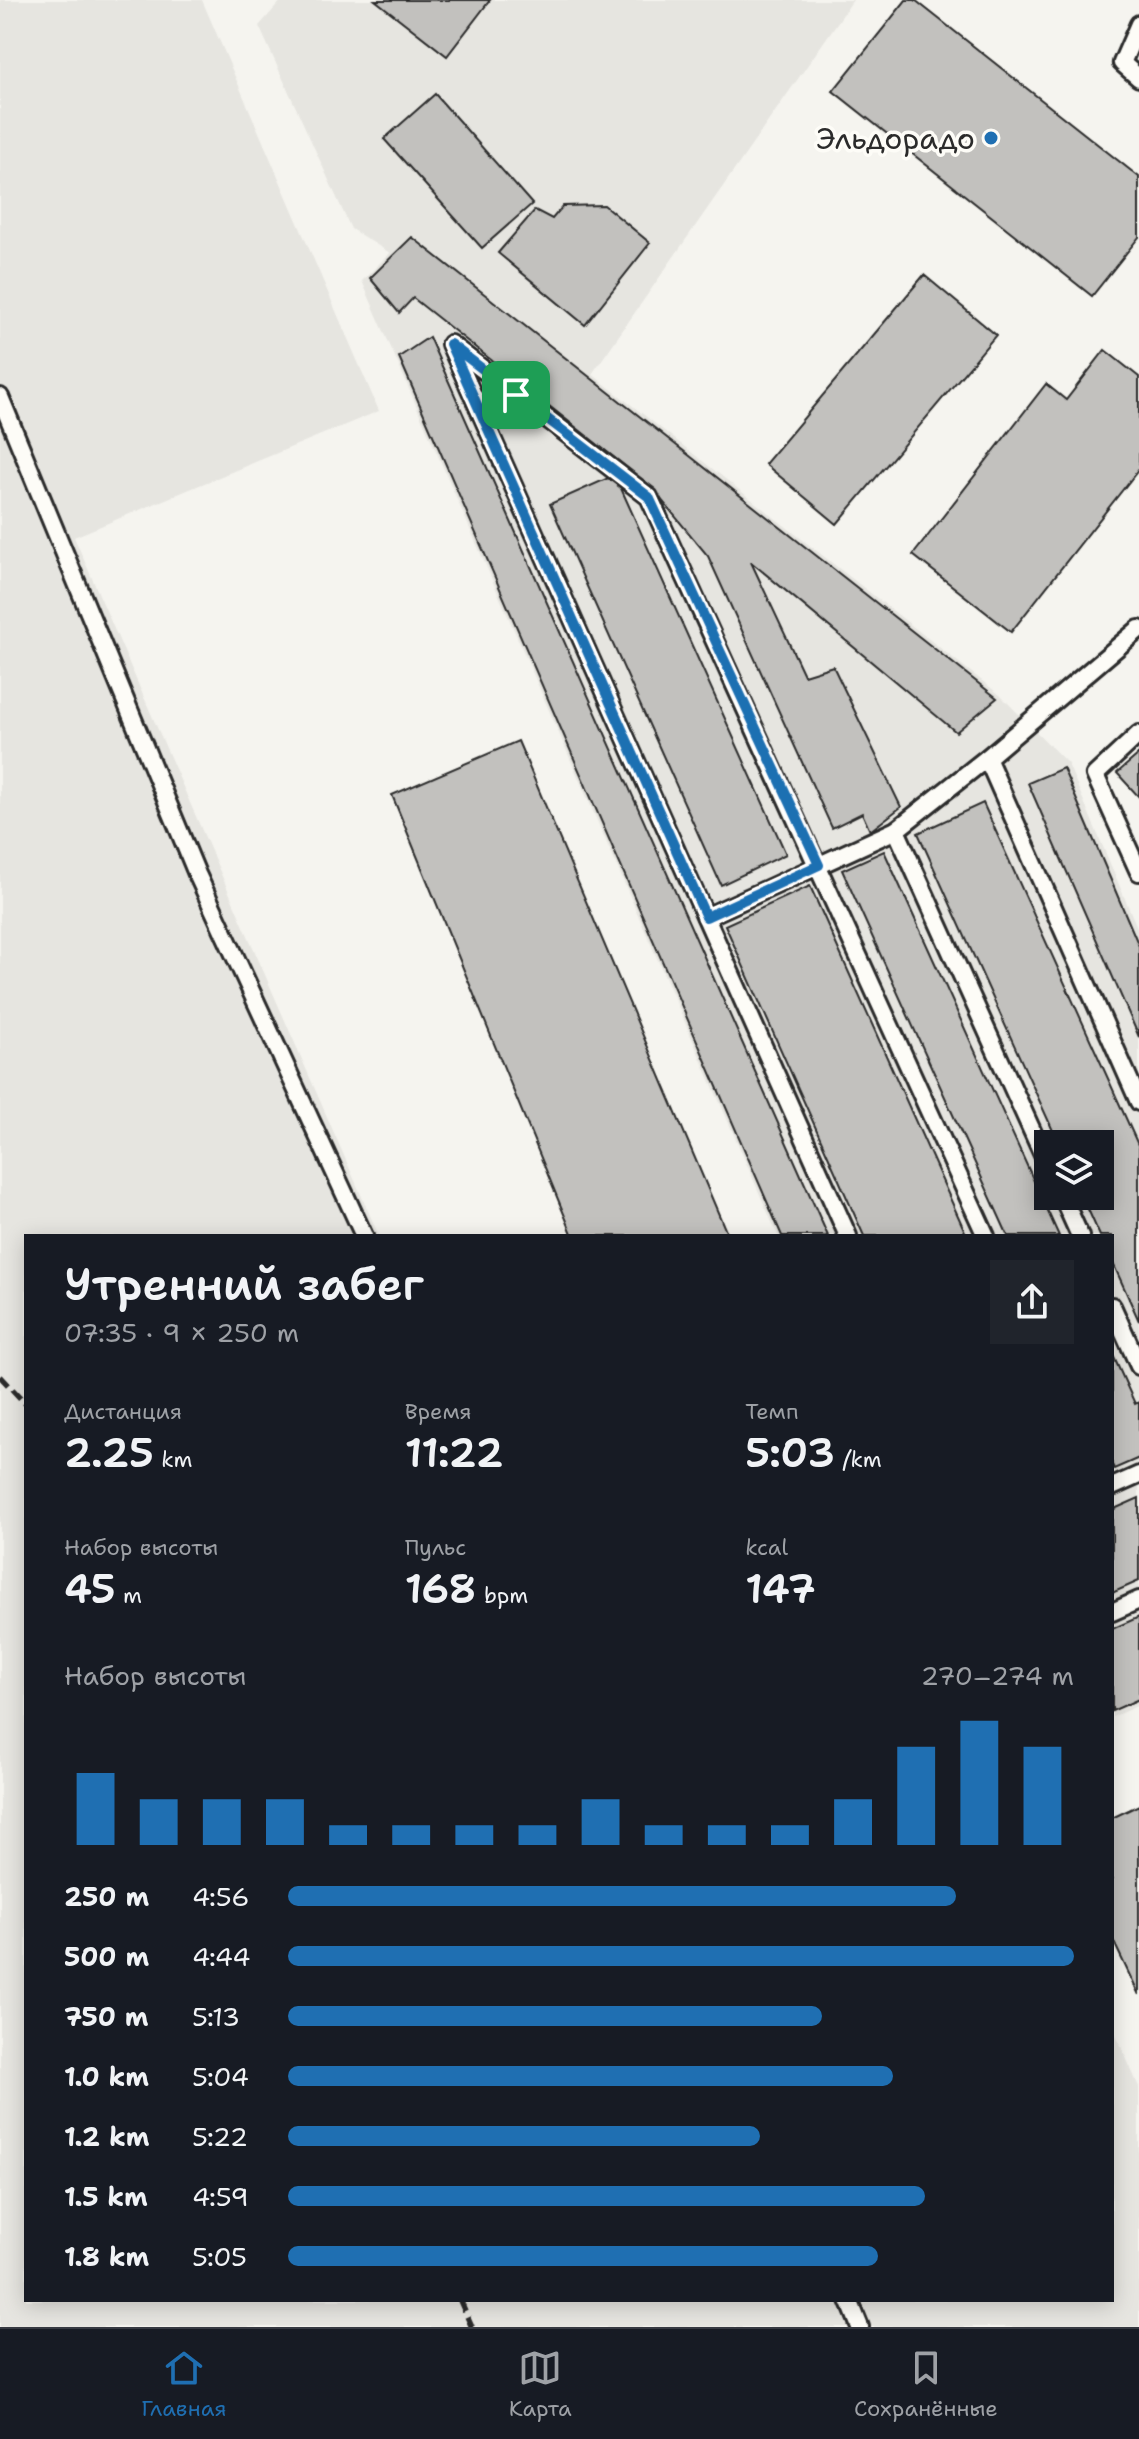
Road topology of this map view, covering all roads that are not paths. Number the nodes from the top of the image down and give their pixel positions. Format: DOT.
graph roads {
  1 [pos="1139,24"];
  2 [pos="1139,78"];
  3 [pos="0,397"];
  4 [pos="1139,629"];
  5 [pos="1139,734"];
  6 [pos="987,758"];
  7 [pos="896,830"];
  8 [pos="819,865"];
  9 [pos="1139,872"];
  10 [pos="706,917"];
  11 [pos="1139,1102"];
  12 [pos="1034,1135"];
  13 [pos="1068,1210"];
  14 [pos="363,1234"];
  15 [pos="847,1234"];
  16 [pos="985,1234"];
  17 [pos="1079,1234"];
  18 [pos="1114,1310"];
  19 [pos="1139,1366"];
  20 [pos="1139,1475"];
  21 [pos="1114,1486"];
  22 [pos="1139,1600"];
  23 [pos="1114,1611"];
  24 [pos="850,2302"];
  25 [pos="860,2327"];
  1 -- 2 [label="lane"];
  3 -- 14 [label="lane"];
  4 -- 6 [label="lane"];
  5 -- 9 [label="lane"];
  6 -- 7 [label="lane"];
  6 -- 11 [label="lane"];
  7 -- 8 [label="lane"];
  7 -- 12 [label="lane"];
  8 -- 10 [label="lane"];
  8 -- 10 [label="lane"];
  8 -- 16 [label="lane"];
  10 -- 15 [label="lane"];
  13 -- 17 [label="lane"];
  18 -- 19 [label="lane"];
  20 -- 21 [label="lane"];
  22 -- 23 [label="lane"];
  24 -- 25 [label="lane"];
}
